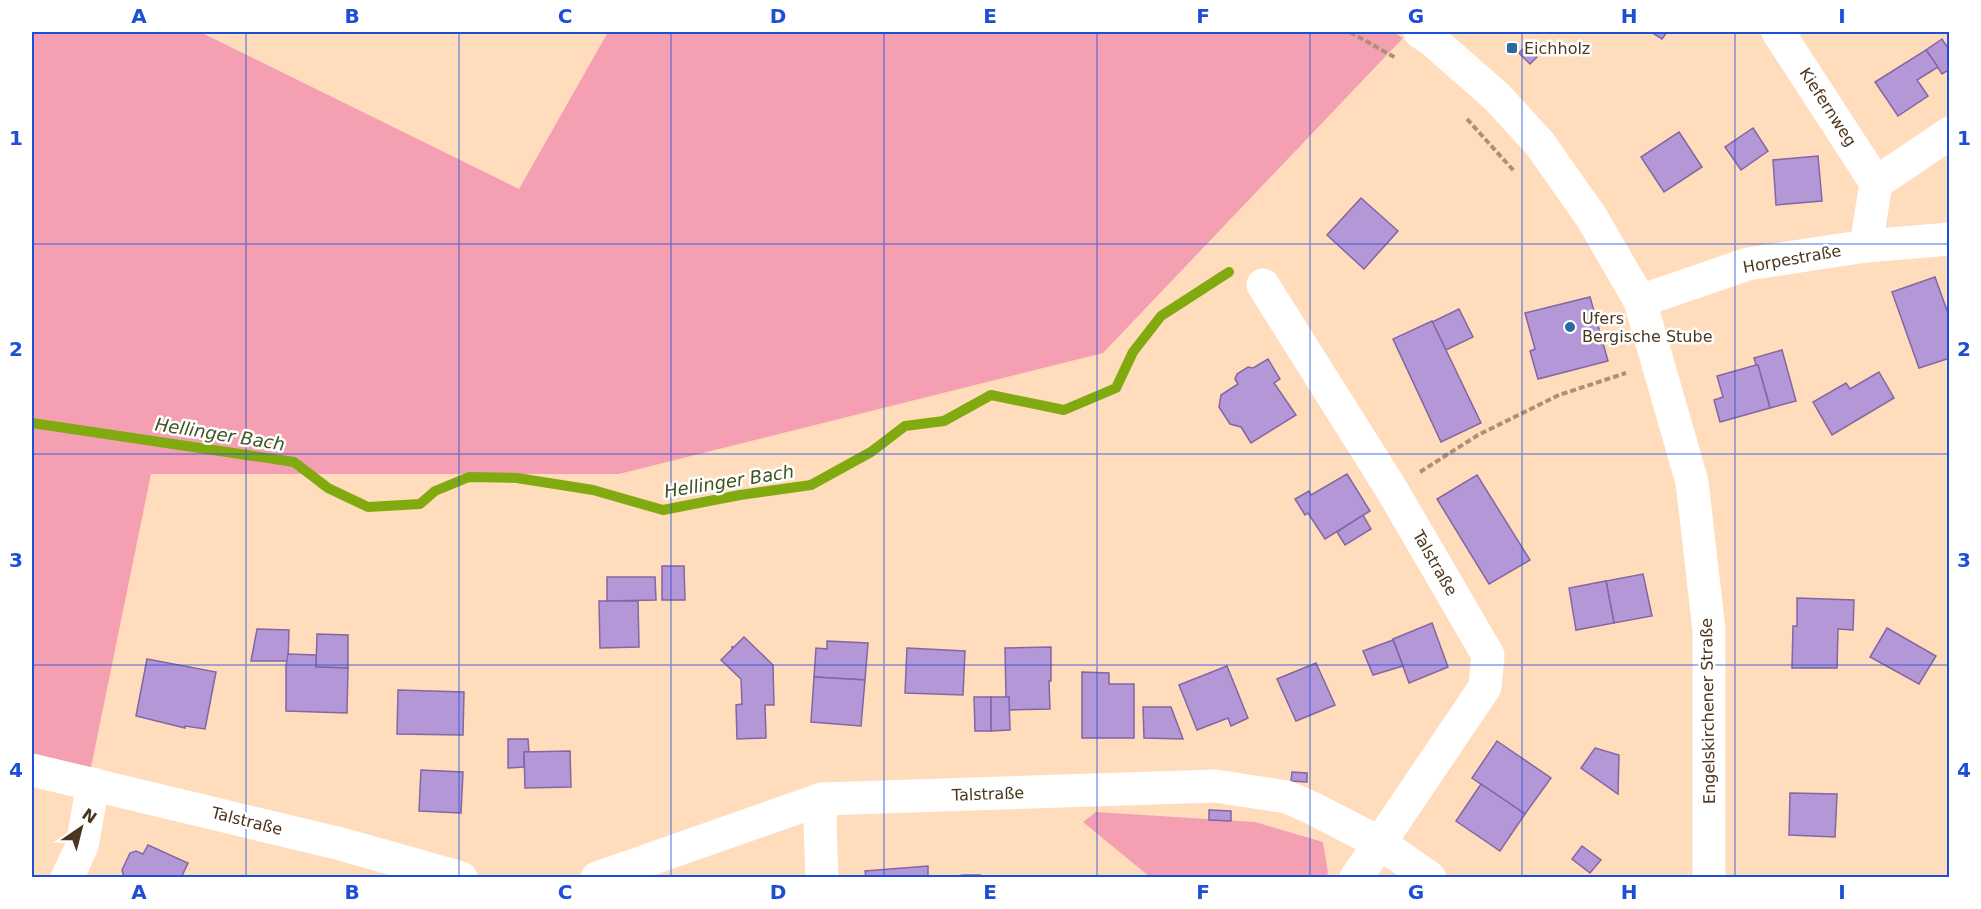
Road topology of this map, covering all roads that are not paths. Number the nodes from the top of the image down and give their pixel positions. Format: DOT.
graph roads {
  1 [pos="1420,32"];
  2 [pos="1778,32"];
  3 [pos="1950,133"];
  4 [pos="1876,183"];
  5 [pos="1950,238"];
  6 [pos="1866,246"];
  7 [pos="1263,285"];
  8 [pos="1640,301"];
  9 [pos="32,770"];
  10 [pos="93,784"];
  11 [pos="822,799"];
  12 [pos="1380,843"];
  13 [pos="67,878"];
  14 [pos="461,878"];
  15 [pos="597,878"];
  16 [pos="822,878"];
  17 [pos="1356,878"];
  18 [pos="1430,878"];
  19 [pos="1709,878"];
  1 -- 8 [label="street, Engelskirchener Straße"];
  2 -- 4 [label="street, Kiefernweg"];
  3 -- 4 [label="street"];
  4 -- 6 [label="street"];
  5 -- 6 [label="street, Horpestraße"];
  6 -- 8 [label="street, Horpestraße"];
  7 -- 12 [label="street, Talstraße"];
  8 -- 19 [label="street, Engelskirchener Straße"];
  9 -- 10 [label="street, Talstraße"];
  10 -- 13 [label="street"];
  10 -- 14 [label="street, Talstraße"];
  11 -- 12 [label="street, Talstraße"];
  11 -- 15 [label="street, Talstraße"];
  11 -- 16 [label="street"];
  12 -- 17 [label="street"];
  12 -- 18 [label="street, Talstraße"];
}
